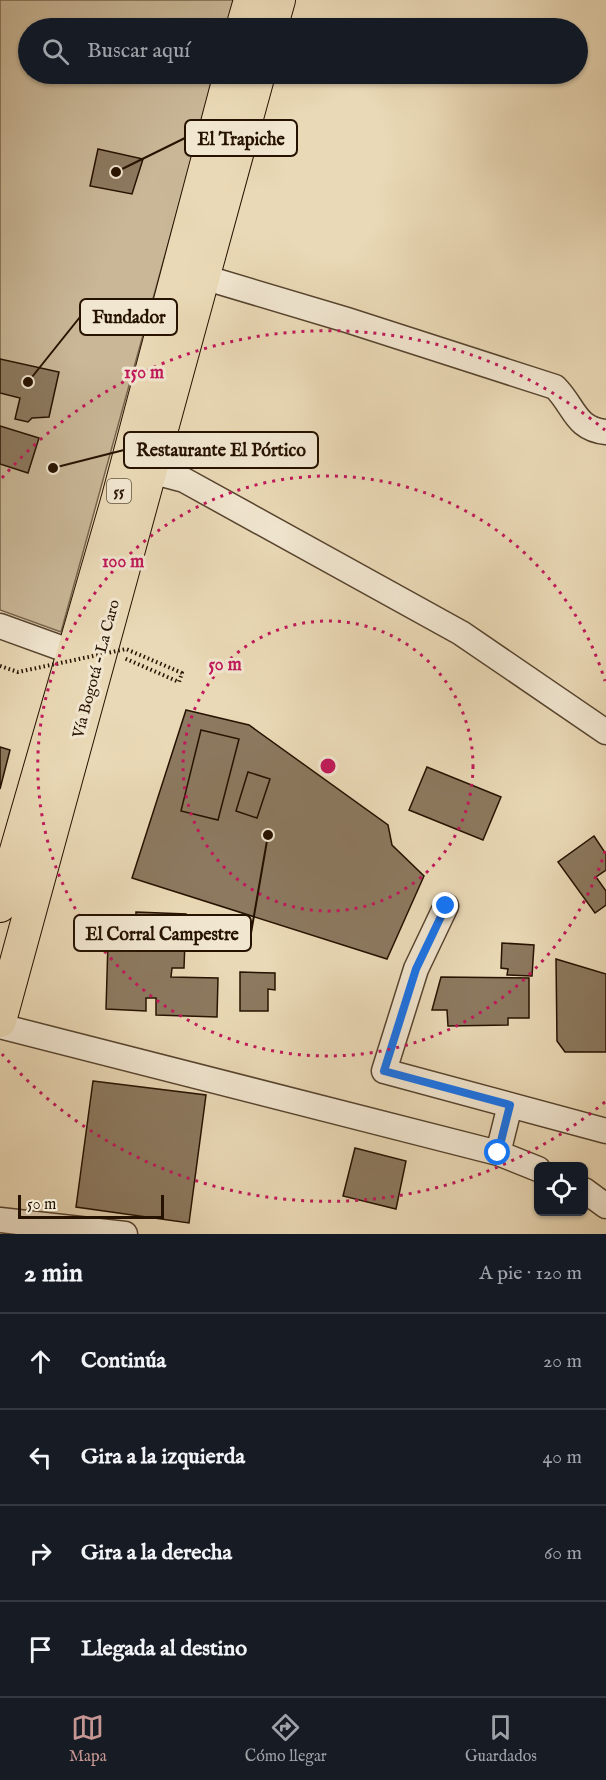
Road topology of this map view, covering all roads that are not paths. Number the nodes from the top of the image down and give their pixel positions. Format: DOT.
graph roads {
  1 [pos="249,0"];
  2 [pos="279,0"];
  3 [pos="244,18"];
  4 [pos="274,18"];
  5 [pos="227,84"];
  6 [pos="255,84"];
  7 [pos="203,277"];
  8 [pos="606,432"];
  9 [pos="150,471"];
  10 [pos="0,626"];
  11 [pos="72,652"];
  12 [pos="606,732"];
  13 [pos="0,906"];
  14 [pos="446,906"];
  15 [pos="0,1021"];
  16 [pos="0,1026"];
  17 [pos="510,1105"];
  18 [pos="606,1131"];
  19 [pos="498,1153"];
  20 [pos="534,1167"];
  21 [pos="588,1193"];
  22 [pos="606,1206"];
  23 [pos="0,1220"];
  24 [pos="125,1234"];
  1 -- 3 [label="main road"];
  2 -- 4 [label="main road"];
  5 -- 11 [label="main road, Vía Bogotá - La Caro / 55"];
  6 -- 7 [label="main road, Vía Bogotá - La Caro / 55"];
  7 -- 8 [label="street"];
  7 -- 9 [label="main road, Vía Bogotá - La Caro / 55"];
  9 -- 12 [label="street"];
  9 -- 15 [label="main road, Vía Bogotá - La Caro / 55"];
  10 -- 11 [label="street"];
  11 -- 13 [label="main road, Vía Bogotá - La Caro / 55"];
  14 -- 17 [label="street"];
  16 -- 19 [label="street"];
  17 -- 18 [label="street"];
  17 -- 19 [label="street"];
  19 -- 20 [label="street"];
  21 -- 22 [label="street"];
  23 -- 24 [label="street"];
}
